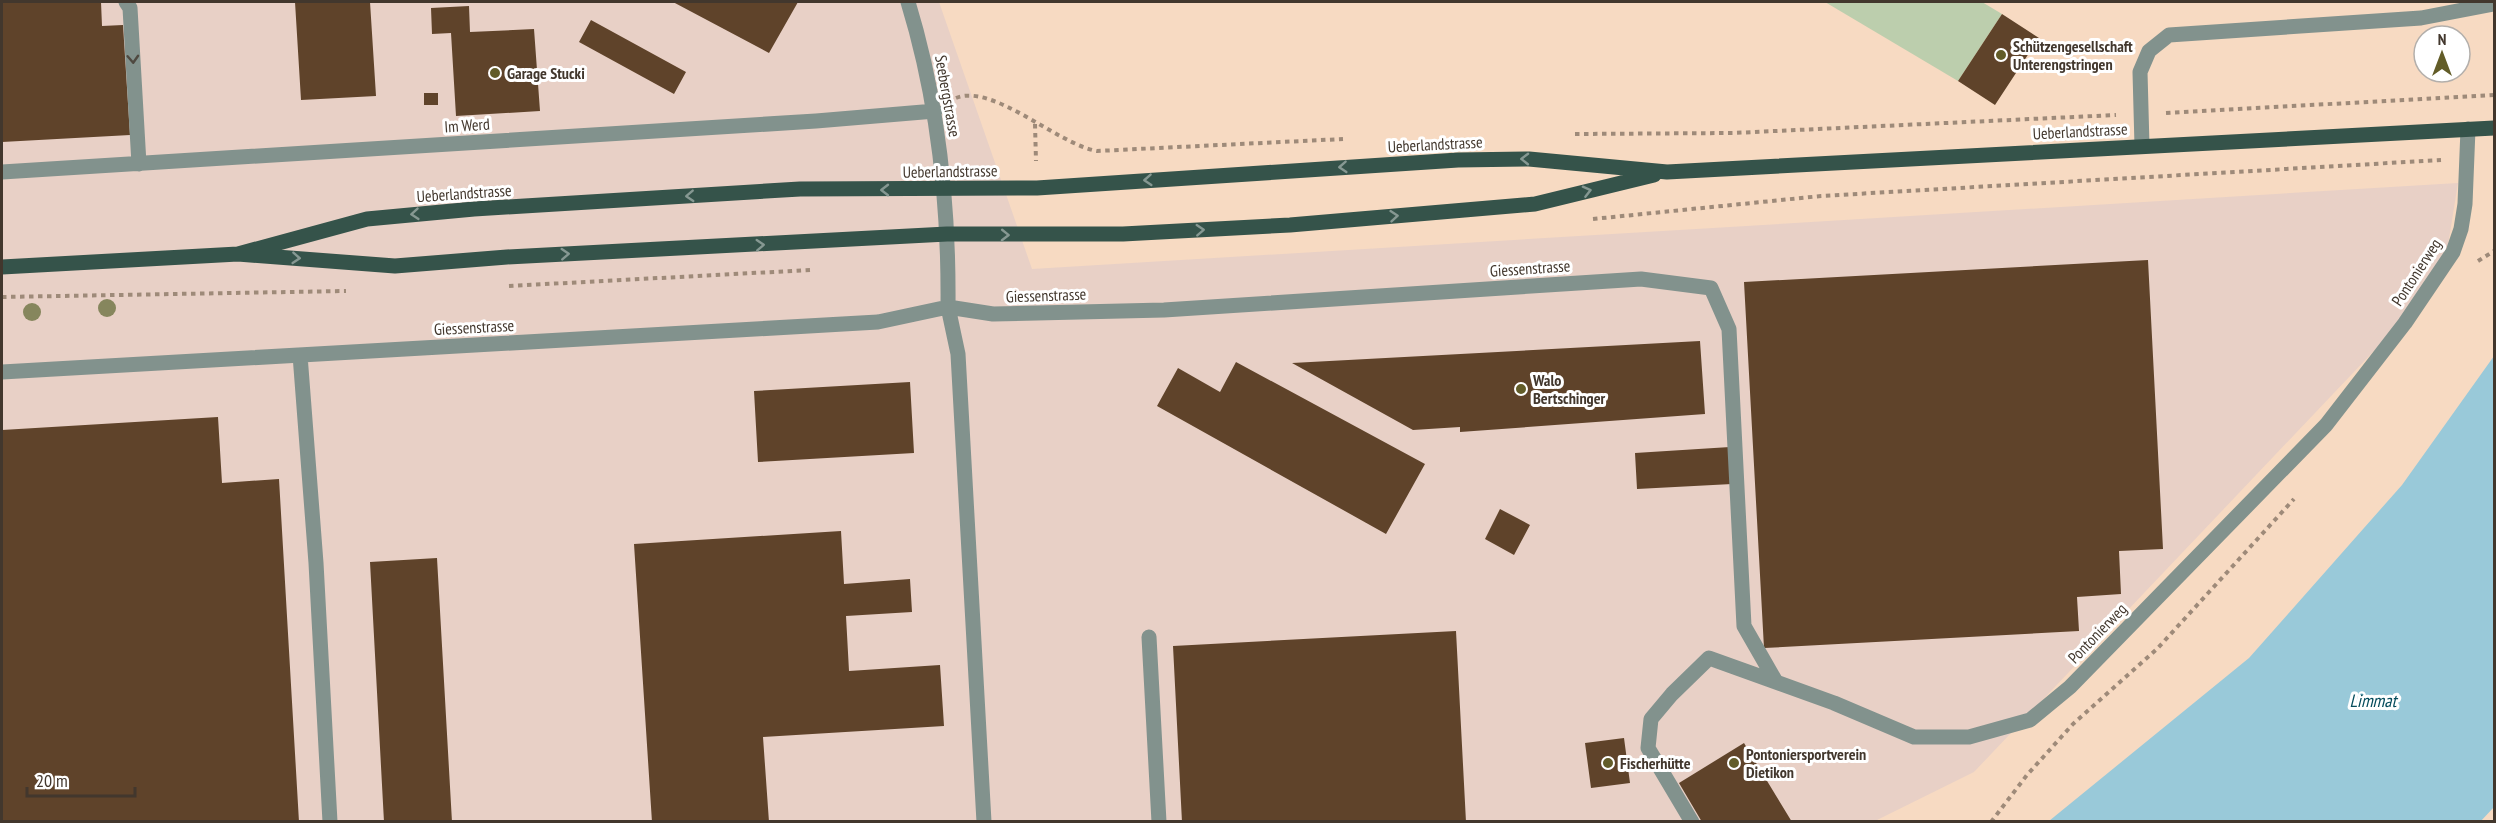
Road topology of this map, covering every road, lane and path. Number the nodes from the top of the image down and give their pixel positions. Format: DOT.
graph roads {
  1 [pos="126,2"];
  2 [pos="908,2"];
  3 [pos="2494,4"];
  4 [pos="2494,95"];
  5 [pos="935,111"];
  6 [pos="2140,114"];
  7 [pos="2494,128"];
  8 [pos="2468,129"];
  9 [pos="1569,135"];
  10 [pos="1345,138"];
  11 [pos="2142,146"];
  12 [pos="139,164"];
  13 [pos="2,172"];
  14 [pos="1667,172"];
  15 [pos="943,190"];
  16 [pos="946,234"];
  17 [pos="238,254"];
  18 [pos="2,267"];
  19 [pos="948,307"];
  20 [pos="300,355"];
  21 [pos="2,372"];
  22 [pos="1149,636"];
  23 [pos="1775,680"];
  24 [pos="330,822"];
  25 [pos="984,822"];
  26 [pos="1158,822"];
  27 [pos="1692,822"];
  1 -- 12 [label="street, one-way"];
  2 -- 5 [label="street, Seebergstrasse"];
  3 -- 6 [label="street"];
  4 -- 6 [label="path"];
  5 -- 10 [label="path"];
  5 -- 12 [label="street, Im Werd"];
  5 -- 15 [label="street, Seebergstrasse"];
  6 -- 9 [label="path"];
  6 -- 11 [label="street"];
  7 -- 8 [label="main road, Ueberlandstrasse"];
  8 -- 11 [label="main road, Ueberlandstrasse"];
  8 -- 23 [label="street, Pontonierweg"];
  11 -- 14 [label="main road, Ueberlandstrasse"];
  12 -- 13 [label="street, Im Werd"];
  14 -- 15 [label="main road, Ueberlandstrasse, one-way"];
  16 -- 14 [label="main road, Ueberlandstrasse, one-way"];
  15 -- 16 [label="street, Seebergstrasse"];
  15 -- 17 [label="main road, Ueberlandstrasse, one-way"];
  17 -- 16 [label="main road, Ueberlandstrasse, one-way"];
  16 -- 19 [label="street"];
  17 -- 18 [label="main road, Ueberlandstrasse"];
  19 -- 20 [label="street, Giessenstrasse"];
  19 -- 23 [label="street, Giessenstrasse"];
  19 -- 25 [label="street"];
  20 -- 21 [label="street, Giessenstrasse"];
  20 -- 24 [label="street"];
  22 -- 26 [label="street"];
  23 -- 27 [label="street, Pontonierweg"];
}
